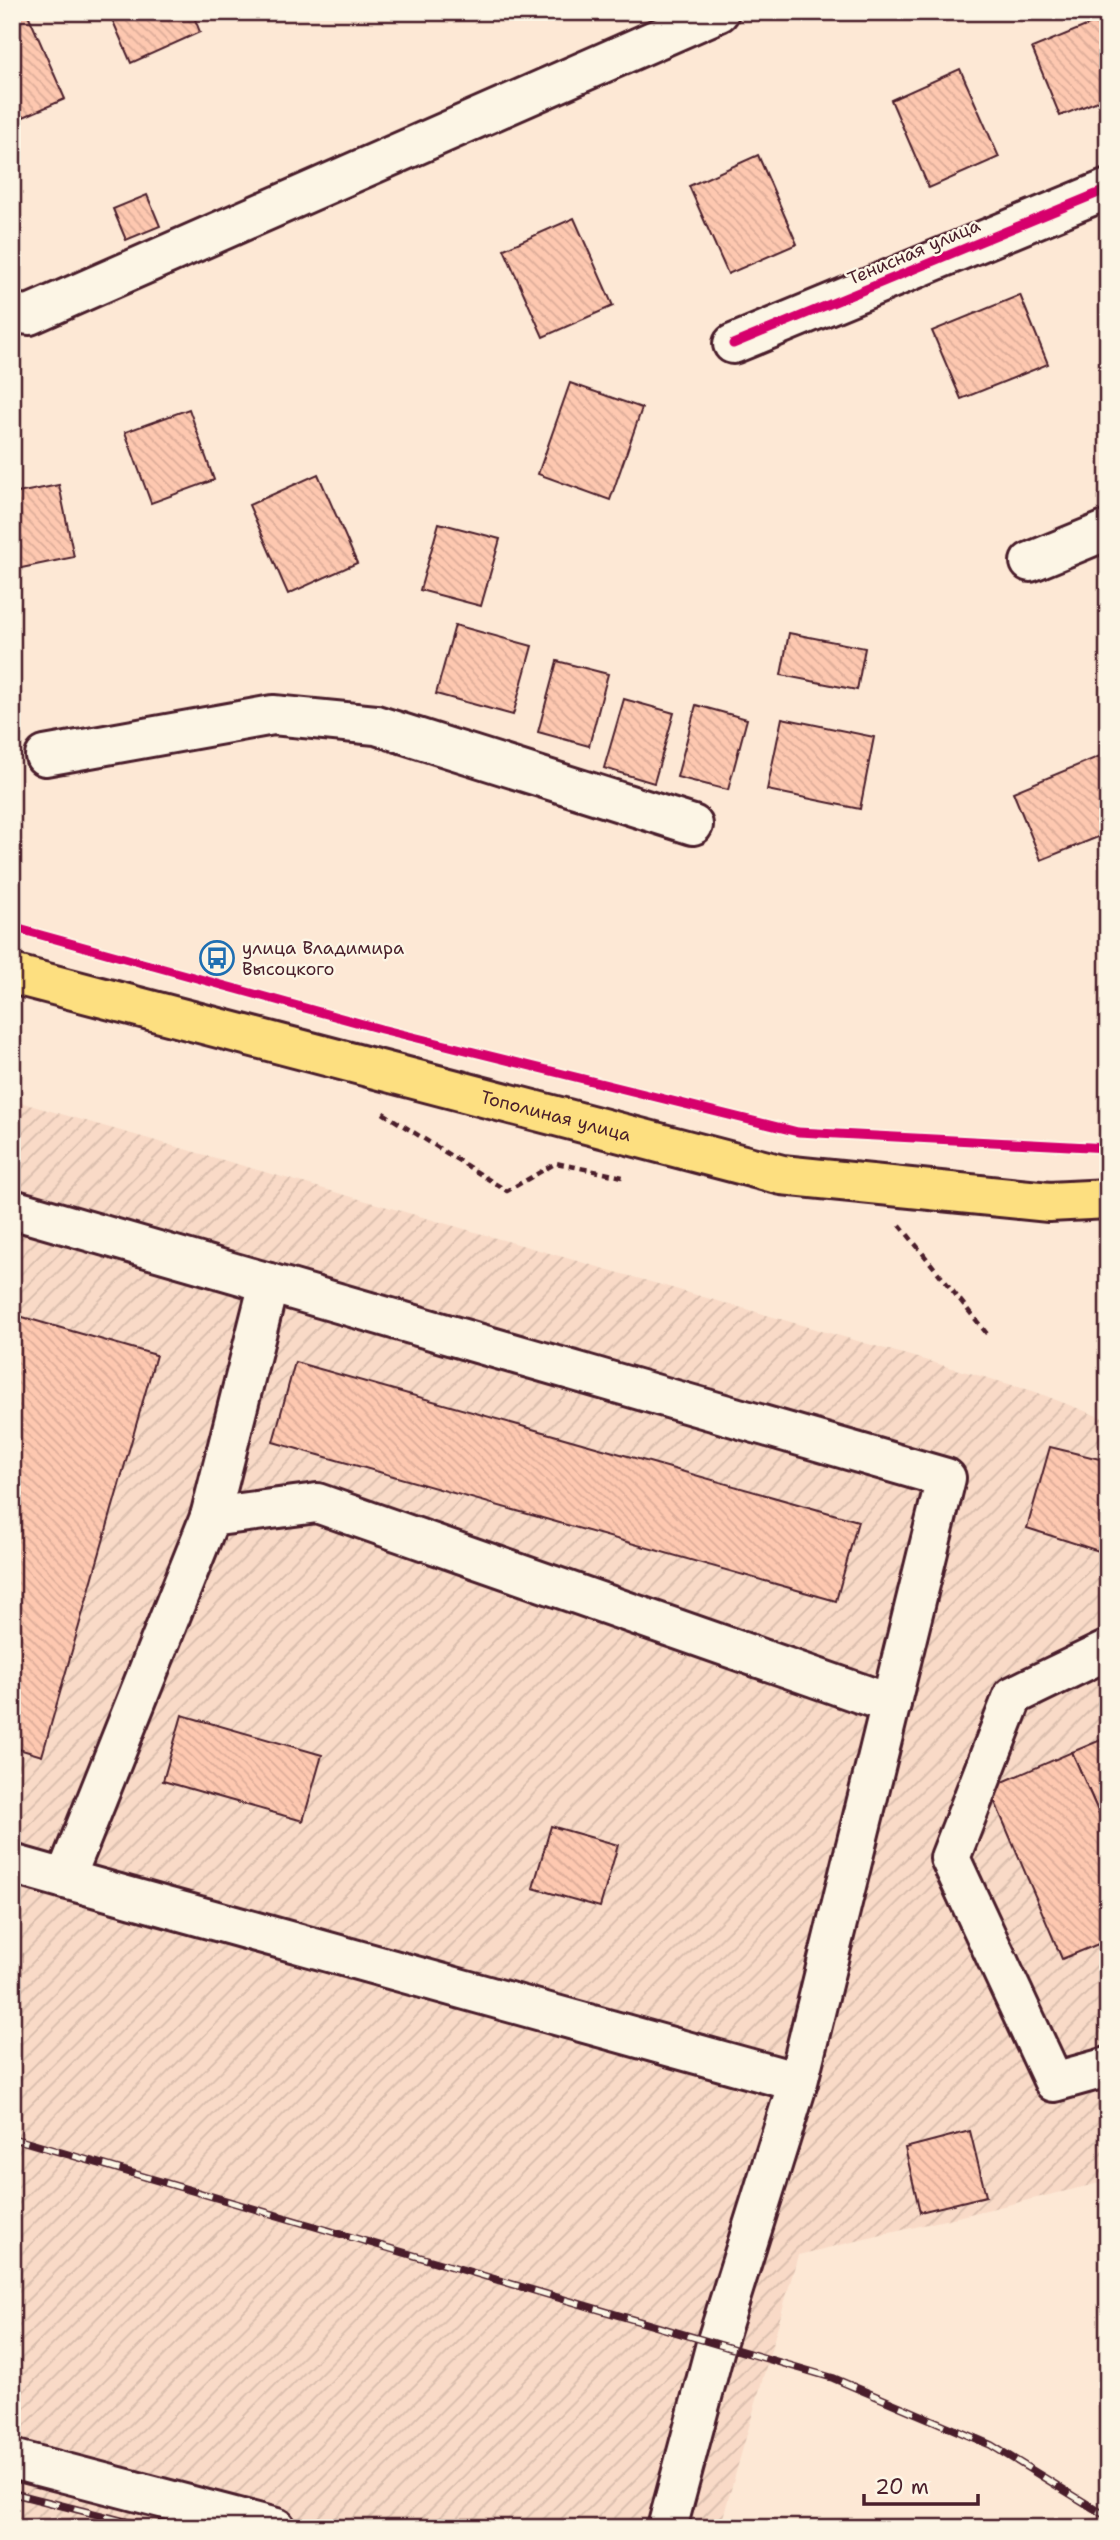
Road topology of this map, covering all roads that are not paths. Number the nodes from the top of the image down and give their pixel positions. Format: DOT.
graph roads {
  1 [pos="719,12"];
  2 [pos="1108,188"];
  3 [pos="12,313"];
  4 [pos="733,344"];
  5 [pos="1108,530"];
  6 [pos="1030,562"];
  7 [pos="44,756"];
  8 [pos="693,825"];
  9 [pos="12,974"];
  10 [pos="1108,1199"];
  11 [pos="12,1209"];
  12 [pos="269,1283"];
  13 [pos="210,1517"];
  14 [pos="1108,1650"];
  15 [pos="891,1704"];
  16 [pos="12,1864"];
  17 [pos="65,1879"];
  18 [pos="1108,2067"];
  19 [pos="798,2082"];
  20 [pos="12,2459"];
  21 [pos="276,2528"];
  22 [pos="667,2528"];
  1 -- 3 [label="street"];
  2 -- 4 [label="street, Тенисная улица"];
  5 -- 6 [label="street"];
  7 -- 8 [label="street"];
  9 -- 10 [label="main road, Тополиная улица"];
  11 -- 12 [label="street"];
  12 -- 13 [label="street"];
  12 -- 15 [label="street"];
  13 -- 15 [label="street"];
  13 -- 17 [label="street"];
  14 -- 18 [label="street"];
  15 -- 19 [label="street"];
  16 -- 17 [label="street"];
  17 -- 19 [label="street"];
  19 -- 22 [label="street"];
  20 -- 21 [label="street"];
}
